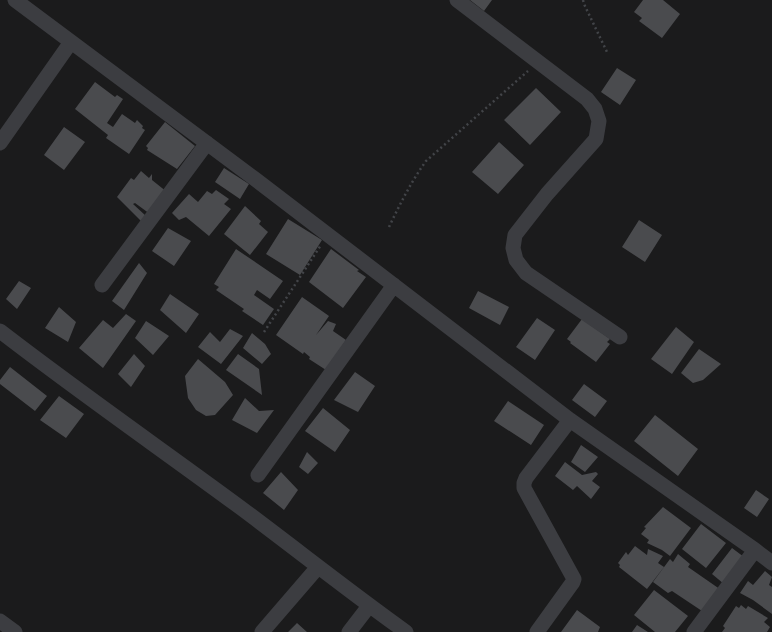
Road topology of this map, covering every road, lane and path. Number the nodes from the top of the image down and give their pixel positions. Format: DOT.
graph roads {
  1 [pos="15,0"];
  2 [pos="457,0"];
  3 [pos="583,0"];
  4 [pos="71,42"];
  5 [pos="606,52"];
  6 [pos="539,62"];
  7 [pos="0,143"];
  8 [pos="207,143"];
  9 [pos="389,228"];
  10 [pos="328,235"];
  11 [pos="102,285"];
  12 [pos="394,285"];
  13 [pos="0,331"];
  14 [pos="264,332"];
  15 [pos="620,337"];
  16 [pos="570,420"];
  17 [pos="258,475"];
  18 [pos="755,550"];
  19 [pos="772,563"];
  20 [pos="318,567"];
  21 [pos="369,606"];
  22 [pos="0,621"];
  23 [pos="15,632"];
  24 [pos="262,632"];
  25 [pos="349,632"];
  26 [pos="406,632"];
  27 [pos="537,632"];
  28 [pos="694,632"];
  1 -- 4 [label="street"];
  2 -- 6 [label="street"];
  3 -- 5 [label="path"];
  4 -- 7 [label="street"];
  4 -- 8 [label="street"];
  6 -- 9 [label="path"];
  6 -- 15 [label="street"];
  8 -- 10 [label="street"];
  8 -- 11 [label="street"];
  10 -- 12 [label="street"];
  10 -- 14 [label="path"];
  12 -- 16 [label="street"];
  12 -- 17 [label="street"];
  13 -- 20 [label="street"];
  16 -- 18 [label="street"];
  16 -- 27 [label="street"];
  18 -- 19 [label="street"];
  18 -- 28 [label="street"];
  20 -- 21 [label="street"];
  20 -- 24 [label="street"];
  21 -- 25 [label="street"];
  21 -- 26 [label="street"];
  22 -- 23 [label="street"];
}
